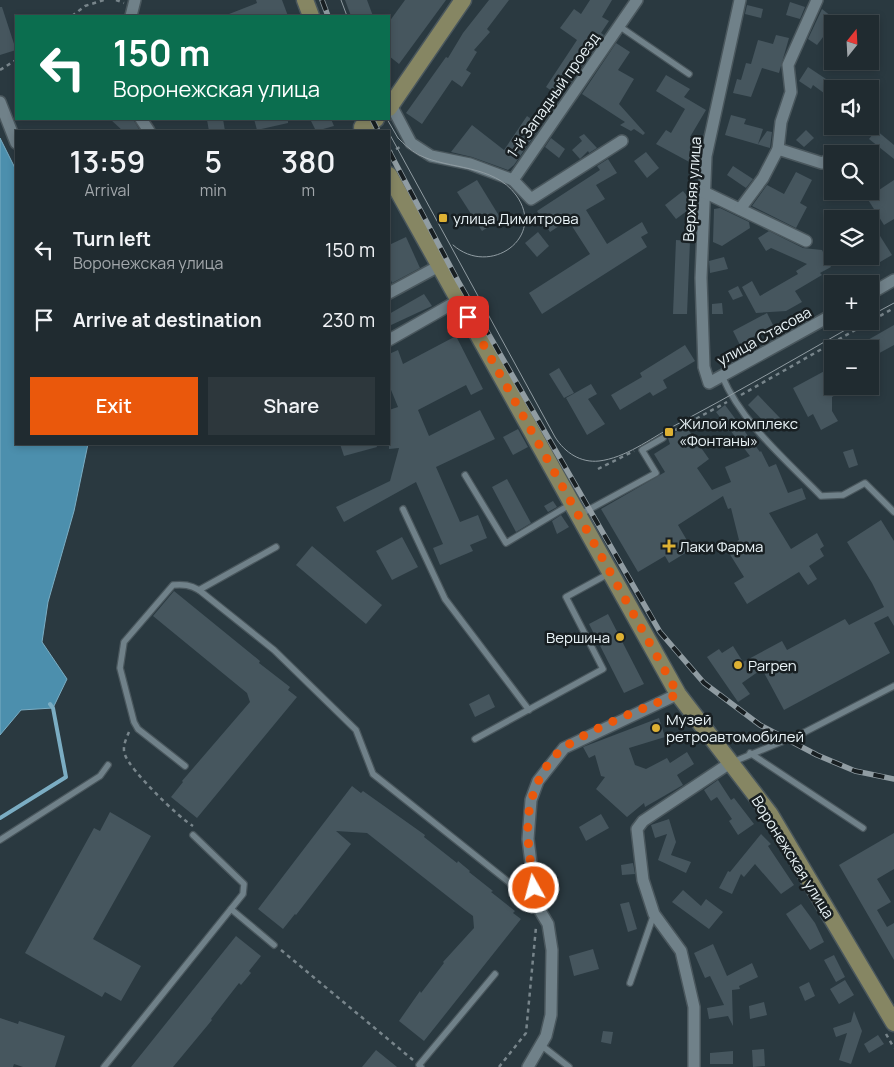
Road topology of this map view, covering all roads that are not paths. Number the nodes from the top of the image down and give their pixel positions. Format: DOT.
graph roads {
  1 [pos="135,0"];
  2 [pos="305,0"];
  3 [pos="463,0"];
  4 [pos="637,0"];
  5 [pos="740,0"];
  6 [pos="817,0"];
  7 [pos="131,15"];
  8 [pos="311,15"];
  9 [pos="619,26"];
  10 [pos="689,74"];
  11 [pos="0,102"];
  12 [pos="390,106"];
  13 [pos="374,120"];
  14 [pos="361,126"];
  15 [pos="15,140"];
  16 [pos="622,141"];
  17 [pos="778,149"];
  18 [pos="824,162"];
  19 [pos="390,177"];
  20 [pos="513,180"];
  21 [pos="704,192"];
  22 [pos="740,209"];
  23 [pos="806,241"];
  24 [pos="440,266"];
  25 [pos="894,280"];
  26 [pos="879,289"];
  27 [pos="390,292"];
  28 [pos="459,300"];
  29 [pos="824,319"];
  30 [pos="390,339"];
  31 [pos="722,376"];
  32 [pos="709,382"];
  33 [pos="664,436"];
  34 [pos="466,475"];
  35 [pos="403,509"];
  36 [pos="574,510"];
  37 [pos="894,512"];
  38 [pos="276,546"];
  39 [pos="610,572"];
  40 [pos="199,590"];
  41 [pos="894,686"];
  42 [pos="678,694"];
  43 [pos="529,710"];
  44 [pos="475,739"];
  45 [pos="750,753"];
  46 [pos="730,763"];
  47 [pos="108,765"];
  48 [pos="186,766"];
  49 [pos="863,828"];
  50 [pos="193,834"];
  51 [pos="0,840"];
  52 [pos="536,904"];
  53 [pos="231,909"];
  54 [pos="654,914"];
  55 [pos="274,945"];
  56 [pos="495,974"];
  57 [pos="630,983"];
  58 [pos="894,1023"];
  59 [pos="541,1045"];
  60 [pos="419,1066"];
  61 [pos="104,1067"];
  62 [pos="528,1067"];
  63 [pos="569,1067"];
  64 [pos="694,1067"];
  1 -- 7 [label="street"];
  2 -- 8 [label="street"];
  3 -- 12 [label="street"];
  4 -- 9 [label="street, 1-й Западный проезд"];
  5 -- 21 [label="street, Верхняя улица"];
  6 -- 17 [label="street"];
  9 -- 10 [label="lane"];
  9 -- 20 [label="street, 1-й Западный проезд"];
  11 -- 15 [label="street"];
  12 -- 20 [label="street, 1-й Западный проезд"];
  13 -- 14 [label="street"];
  16 -- 20 [label="street"];
  17 -- 18 [label="street"];
  17 -- 22 [label="street"];
  19 -- 24 [label="street, Воронежская улица"];
  21 -- 22 [label="street"];
  21 -- 32 [label="street, Верхняя улица"];
  22 -- 23 [label="street"];
  24 -- 27 [label="street"];
  24 -- 28 [label="street, Воронежская улица"];
  25 -- 26 [label="street"];
  28 -- 30 [label="street"];
  28 -- 36 [label="street, Воронежская улица"];
  29 -- 31 [label="street, улица Стасова"];
  31 -- 32 [label="street, улица Стасова"];
  31 -- 37 [label="lane"];
  33 -- 36 [label="lane"];
  34 -- 36 [label="lane"];
  35 -- 43 [label="lane"];
  36 -- 39 [label="street, Воронежская улица"];
  38 -- 40 [label="lane"];
  39 -- 42 [label="street, Воронежская улица"];
  39 -- 43 [label="lane"];
  40 -- 48 [label="lane"];
  40 -- 52 [label="lane"];
  41 -- 45 [label="lane"];
  42 -- 46 [label="street, Воронежская улица"];
  42 -- 52 [label="street"];
  43 -- 44 [label="lane"];
  45 -- 46 [label="lane"];
  45 -- 49 [label="lane"];
  46 -- 54 [label="street"];
  46 -- 58 [label="street, Воронежская улица"];
  47 -- 51 [label="lane"];
  50 -- 53 [label="lane"];
  52 -- 59 [label="street"];
  53 -- 55 [label="lane"];
  53 -- 61 [label="lane"];
  54 -- 57 [label="lane"];
  54 -- 64 [label="street"];
  56 -- 60 [label="lane"];
  59 -- 62 [label="street"];
  59 -- 63 [label="lane"];
}
